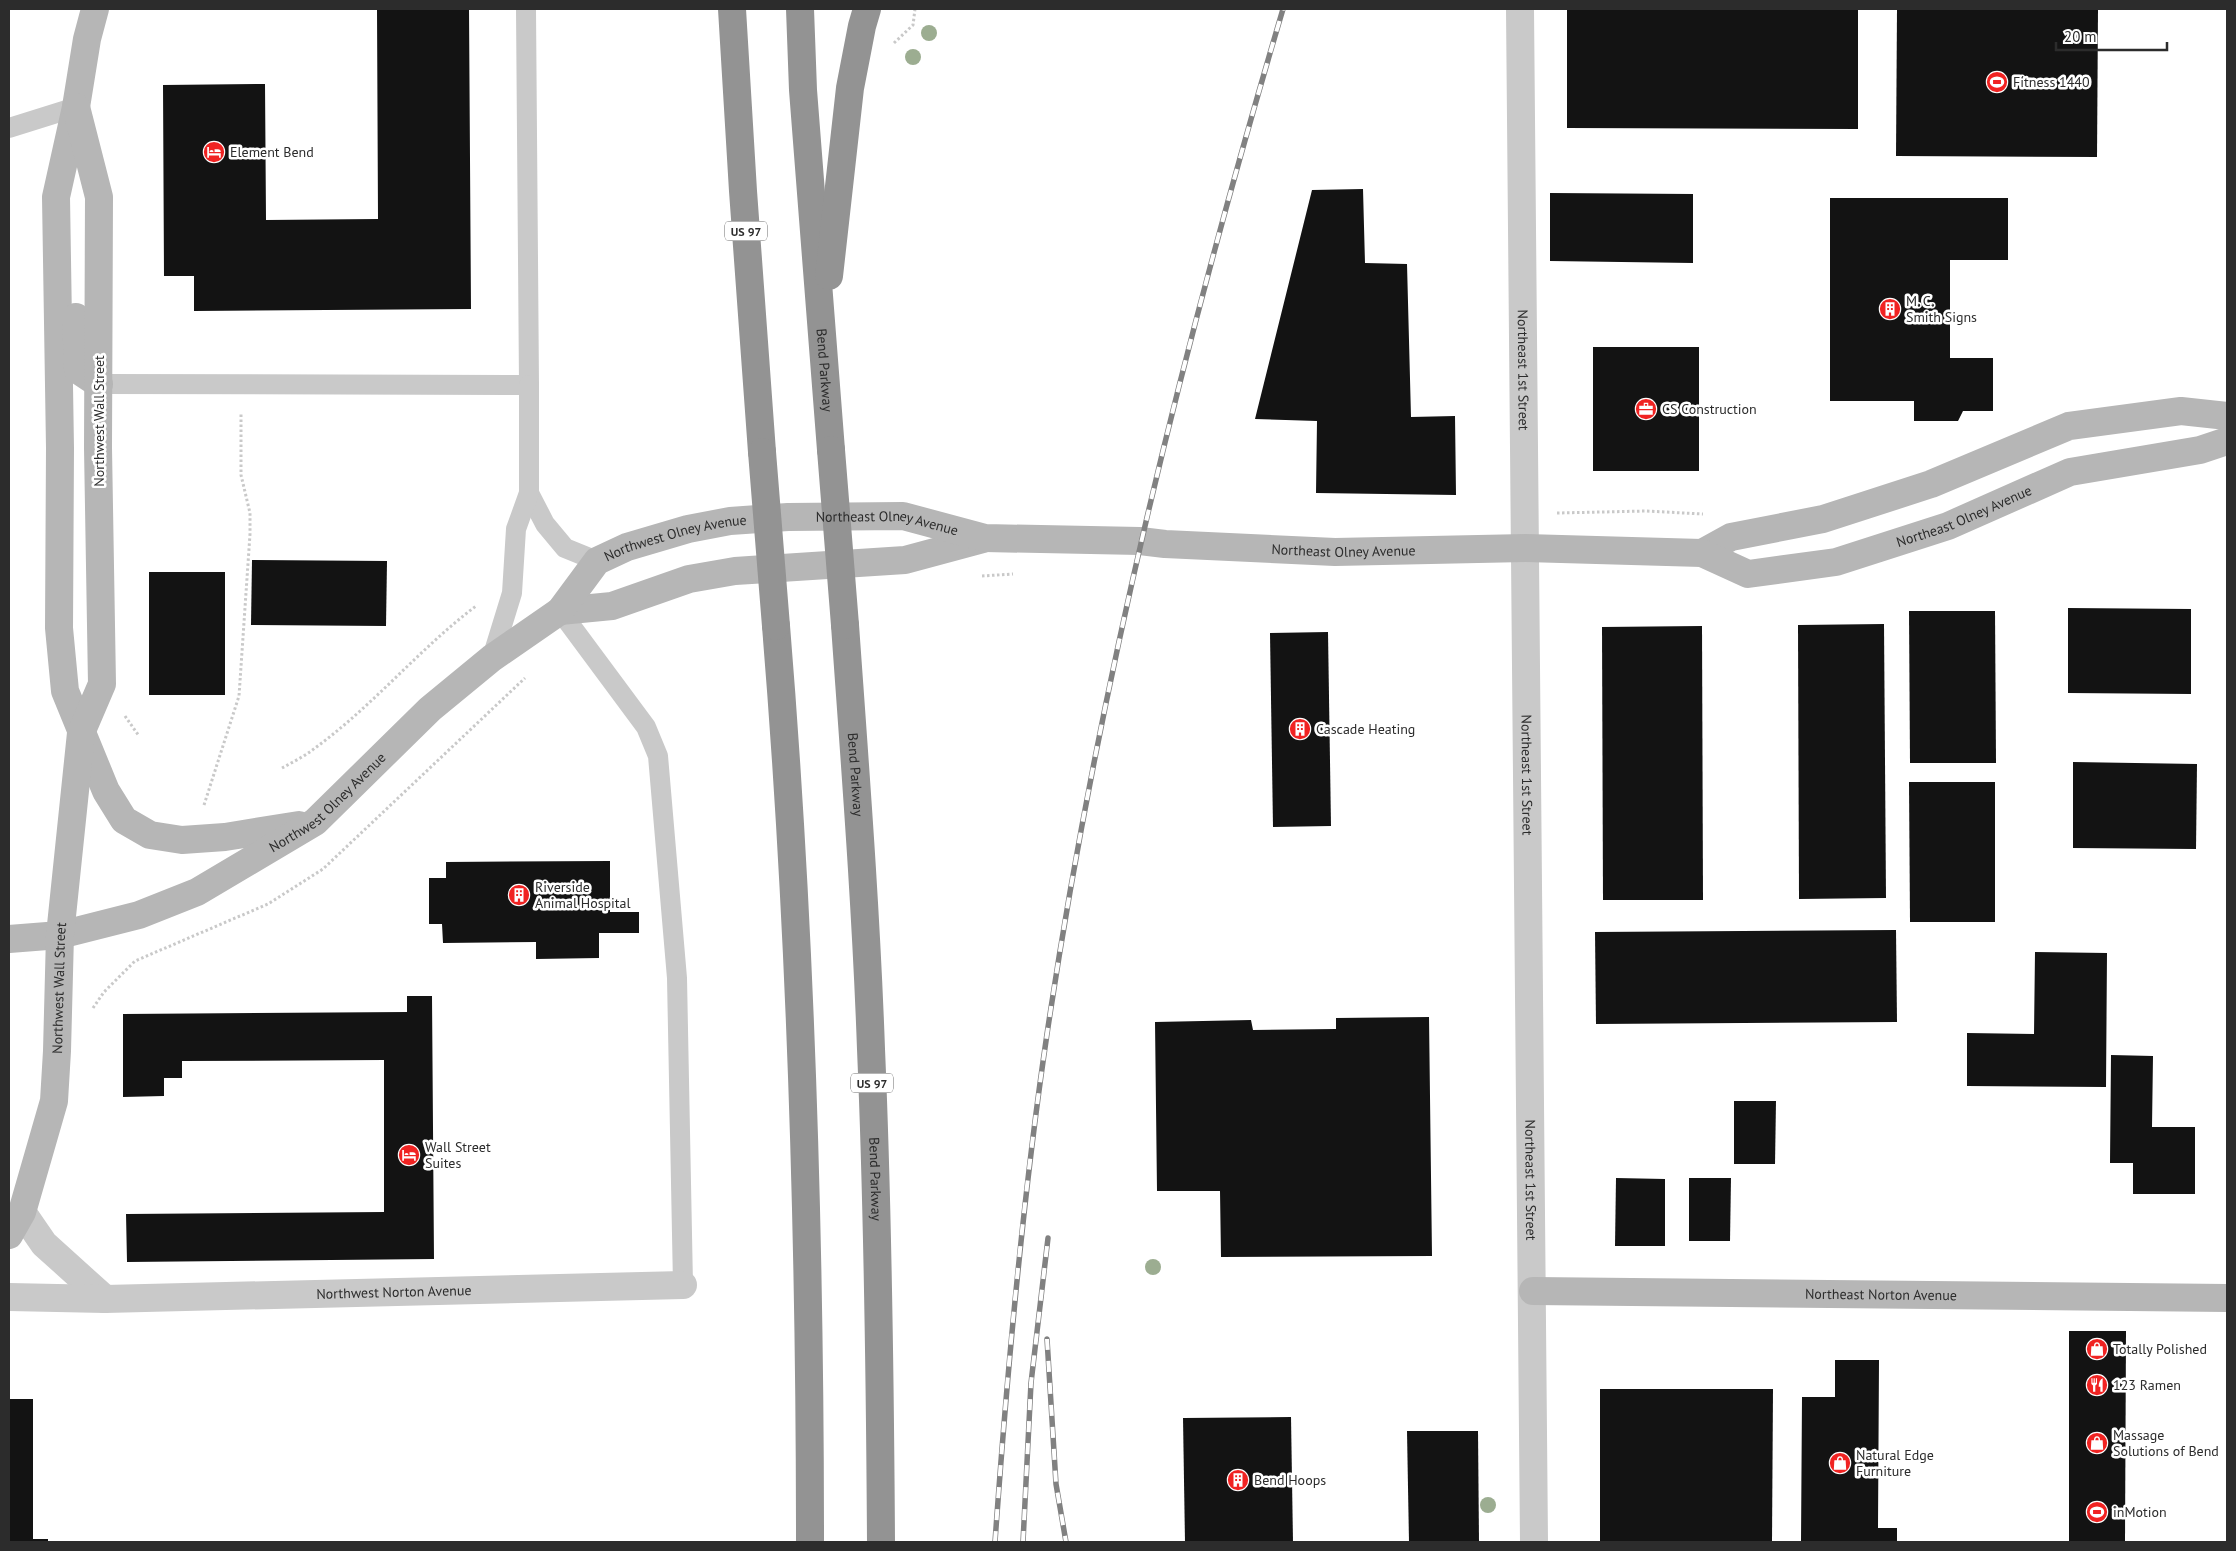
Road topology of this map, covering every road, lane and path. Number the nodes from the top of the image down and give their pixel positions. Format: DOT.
graph roads {
  1 [pos="95,9"];
  2 [pos="526,9"];
  3 [pos="732,9"];
  4 [pos="800,9"];
  5 [pos="868,9"];
  6 [pos="1520,9"];
  7 [pos="76,106"];
  8 [pos="9,128"];
  9 [pos="57,247"];
  10 [pos="822,342"];
  11 [pos="99,384"];
  12 [pos="238,384"];
  13 [pos="530,385"];
  14 [pos="2227,416"];
  15 [pos="2227,441"];
  16 [pos="529,494"];
  17 [pos="788,517"];
  18 [pos="985,538"];
  19 [pos="1526,548"];
  20 [pos="1702,553"];
  21 [pos="597,561"];
  22 [pos="792,568"];
  23 [pos="1017,574"];
  24 [pos="979,576"];
  25 [pos="560,611"];
  26 [pos="492,658"];
  27 [pos="531,674"];
  28 [pos="80,734"];
  29 [pos="203,811"];
  30 [pos="316,822"];
  31 [pos="60,935"];
  32 [pos="9,939"];
  33 [pos="88,1016"];
  34 [pos="15,1223"];
  35 [pos="683,1285"];
  36 [pos="1533,1291"];
  37 [pos="9,1297"];
  38 [pos="2227,1298"];
  39 [pos="106,1299"];
  40 [pos="810,1542"];
  41 [pos="881,1542"];
  42 [pos="1534,1542"];
  1 -- 7 [label="main road, Northwest Wall Street"];
  2 -- 13 [label="lane"];
  3 -- 40 [label="highway, US 97, bridge"];
  4 -- 10 [label="highway, Bend Parkway / US 97"];
  5 -- 10 [label="highway"];
  6 -- 19 [label="street, Northeast 1st Street"];
  7 -- 8 [label="lane"];
  7 -- 9 [label="main road, Northwest Wall Street"];
  7 -- 11 [label="main road, Northwest Wall Street"];
  9 -- 11 [label="main road"];
  9 -- 28 [label="main road, Northwest Wall Street"];
  10 -- 41 [label="highway, Bend Parkway / US 97, bridge"];
  11 -- 12 [label="lane"];
  11 -- 28 [label="main road, Northwest Wall Street"];
  12 -- 13 [label="lane"];
  12 -- 29 [label="path"];
  13 -- 16 [label="lane"];
  14 -- 20 [label="main road"];
  15 -- 20 [label="main road, Northeast Olney Avenue"];
  16 -- 21 [label="lane"];
  16 -- 26 [label="lane"];
  17 -- 18 [label="main road, Northeast Olney Avenue"];
  17 -- 21 [label="main road, Northwest Olney Avenue"];
  18 -- 19 [label="main road, Northeast Olney Avenue"];
  18 -- 22 [label="main road, Northeast Olney Avenue"];
  19 -- 20 [label="main road, Northeast Olney Avenue"];
  19 -- 36 [label="street, Northeast 1st Street"];
  21 -- 25 [label="main road, Northwest Olney Avenue"];
  22 -- 25 [label="main road, Northwest Olney Avenue"];
  23 -- 24 [label="path"];
  25 -- 26 [label="main road, Northwest Olney Avenue"];
  25 -- 35 [label="lane"];
  26 -- 30 [label="main road, Northwest Olney Avenue"];
  27 -- 33 [label="path"];
  28 -- 30 [label="main road"];
  28 -- 31 [label="main road, Northwest Wall Street"];
  30 -- 31 [label="main road, Northwest Olney Avenue"];
  31 -- 32 [label="main road, Northwest Olney Avenue"];
  31 -- 34 [label="main road, Northwest Wall Street"];
  34 -- 39 [label="street"];
  35 -- 39 [label="street, Northwest Norton Avenue"];
  36 -- 38 [label="main road, Northeast Norton Avenue"];
  36 -- 42 [label="street, Northeast 1st Street"];
  37 -- 39 [label="street, Northwest Norton Avenue"];
}
